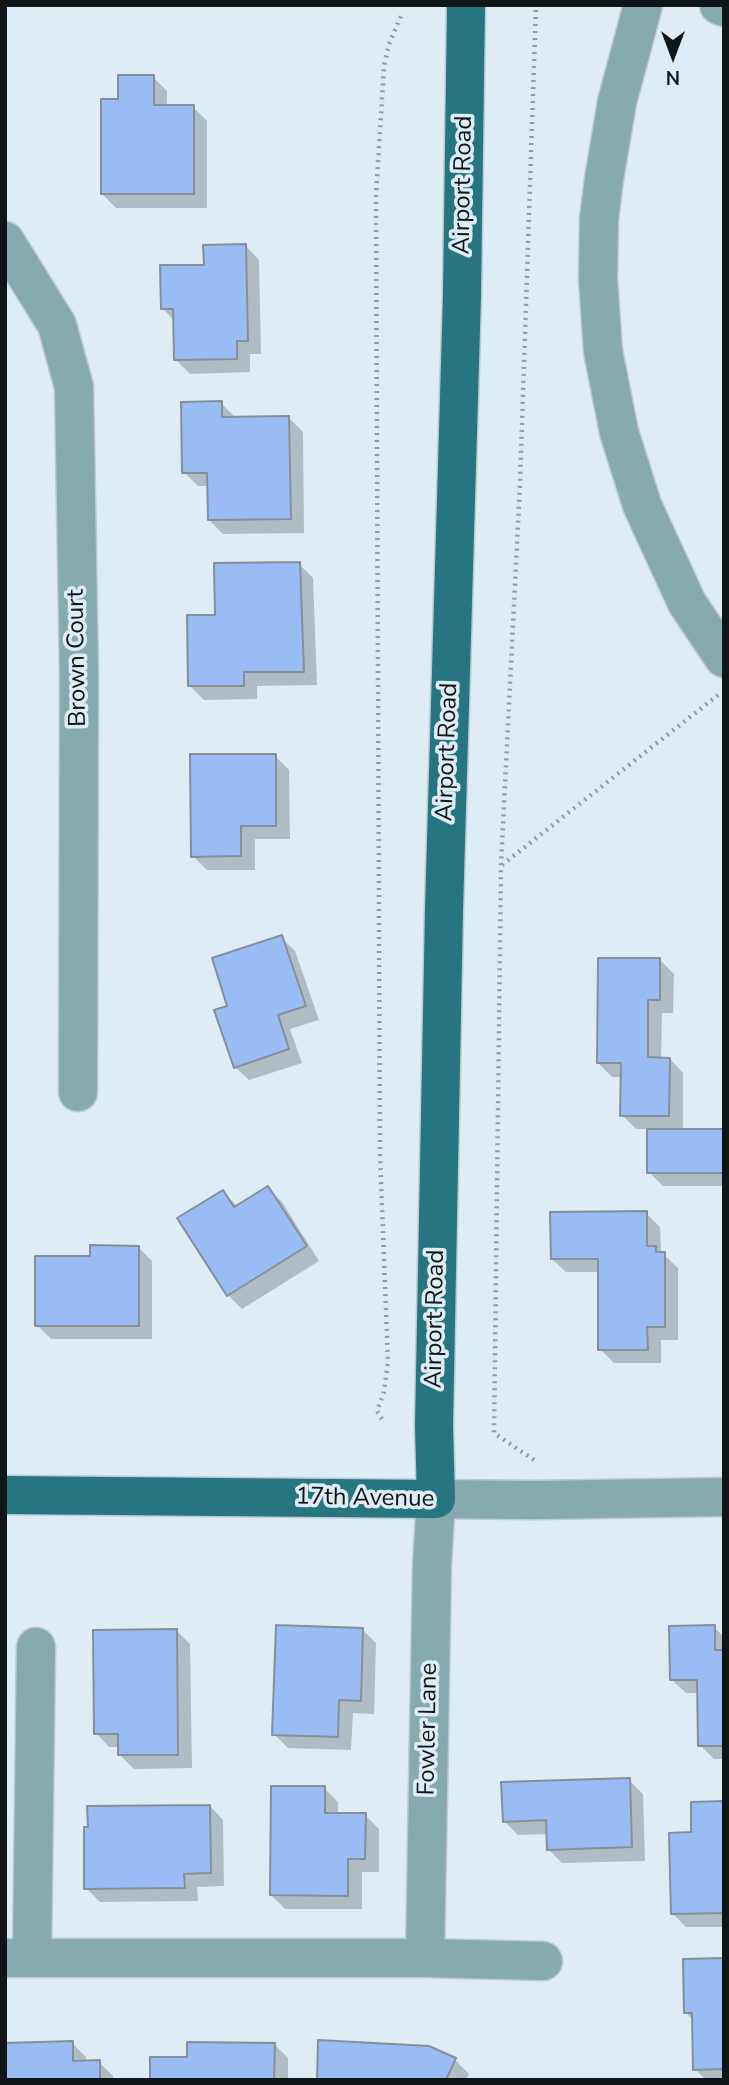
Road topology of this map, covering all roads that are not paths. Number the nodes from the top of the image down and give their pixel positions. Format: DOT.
graph roads {
  1 [pos="466,5"];
  2 [pos="643,5"];
  3 [pos="5,241"];
  4 [pos="724,658"];
  5 [pos="78,1092"];
  6 [pos="5,1495"];
  7 [pos="724,1497"];
  8 [pos="436,1499"];
  9 [pos="36,1647"];
  10 [pos="19,1958"];
  11 [pos="425,1958"];
  12 [pos="543,1961"];
  1 -- 8 [label="main road, Airport Road"];
  2 -- 4 [label="street"];
  3 -- 5 [label="street, Brown Court"];
  6 -- 8 [label="main road, 17th Avenue"];
  7 -- 8 [label="street, 17th Avenue"];
  8 -- 11 [label="street, Fowler Lane"];
  9 -- 10 [label="street"];
  10 -- 11 [label="street"];
  11 -- 12 [label="street"];
}
